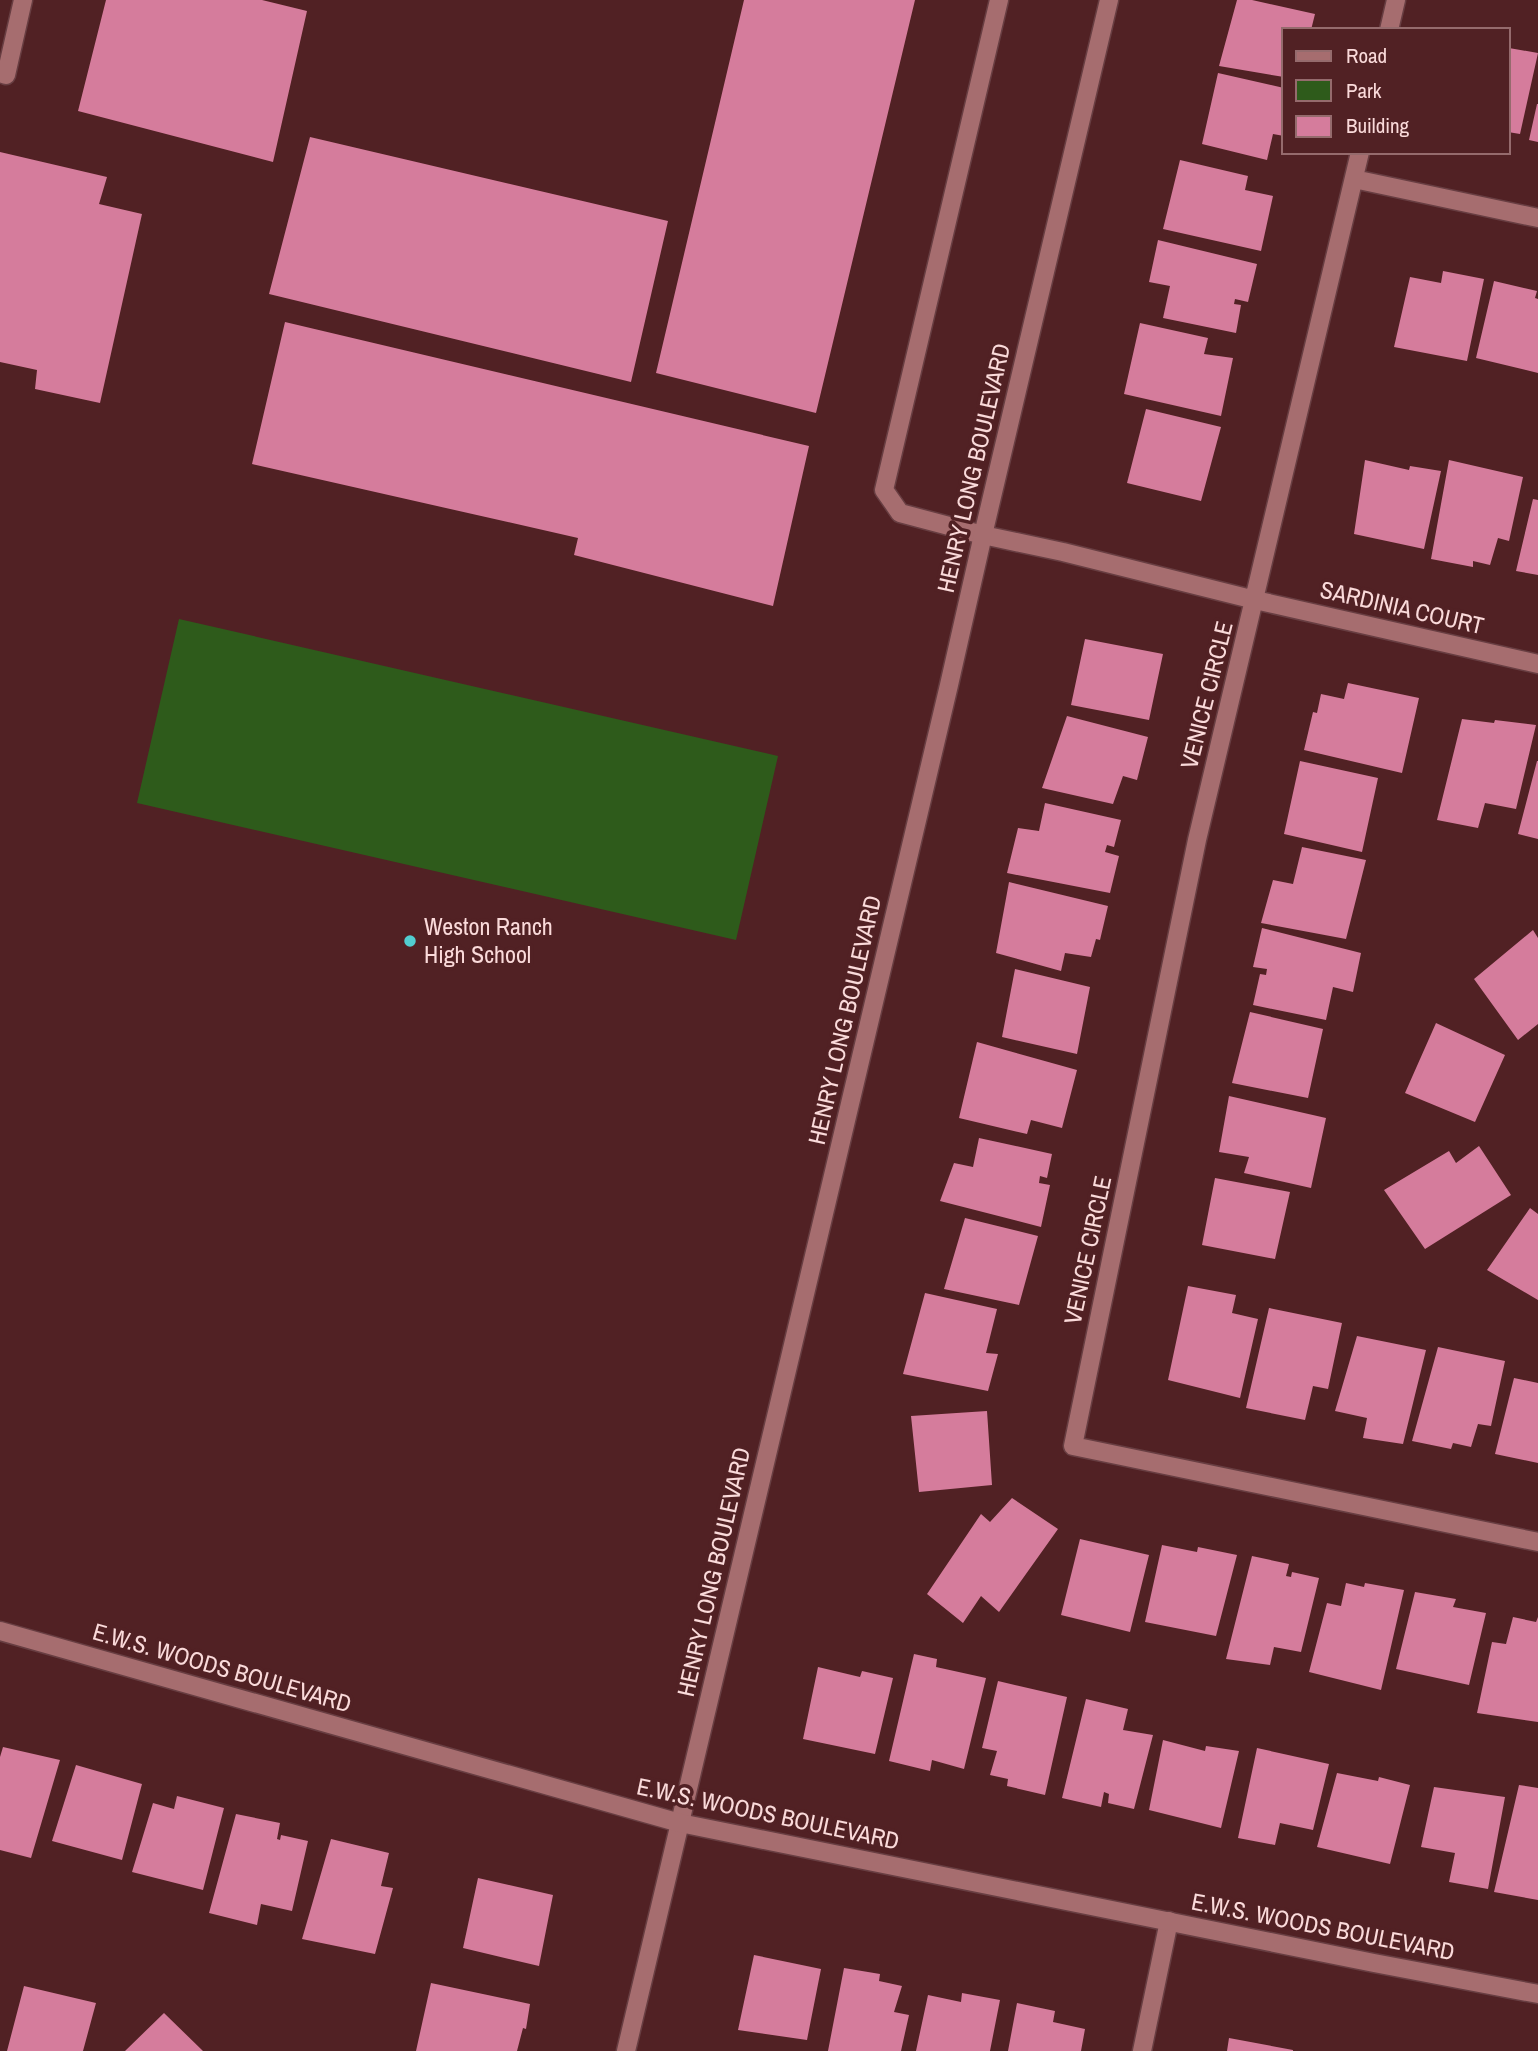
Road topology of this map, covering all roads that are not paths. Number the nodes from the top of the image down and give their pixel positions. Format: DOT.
graph roads {
  1 [pos="23,0"];
  2 [pos="999,0"];
  3 [pos="1109,0"];
  4 [pos="1396,0"];
  5 [pos="1389,28"];
  6 [pos="0,74"];
  7 [pos="1360,154"];
  8 [pos="1354,178"];
  9 [pos="1538,218"];
  10 [pos="983,535"];
  11 [pos="1255,600"];
  12 [pos="1538,664"];
  13 [pos="1538,1542"];
  14 [pos="0,1631"];
  15 [pos="680,1824"];
  16 [pos="1169,1921"];
  17 [pos="1538,1994"];
  18 [pos="626,2051"];
  19 [pos="1142,2051"];
  1 -- 6 [label="street"];
  2 -- 10 [label="street, VENICE CIRCLE"];
  3 -- 10 [label="street, HENRY LONG BOULEVARD"];
  4 -- 5 [label="street"];
  7 -- 8 [label="street, VENICE CIRCLE"];
  8 -- 9 [label="street"];
  8 -- 11 [label="street, VENICE CIRCLE"];
  10 -- 11 [label="street, VENICE CIRCLE"];
  10 -- 15 [label="street, HENRY LONG BOULEVARD"];
  11 -- 12 [label="street, SARDINIA COURT"];
  11 -- 13 [label="street, VENICE CIRCLE"];
  14 -- 15 [label="street, E.W.S. WOODS BOULEVARD"];
  15 -- 16 [label="street, E.W.S. WOODS BOULEVARD"];
  15 -- 18 [label="street, HENRY LONG BOULEVARD"];
  16 -- 17 [label="street, E.W.S. WOODS BOULEVARD"];
  16 -- 19 [label="street"];
}
